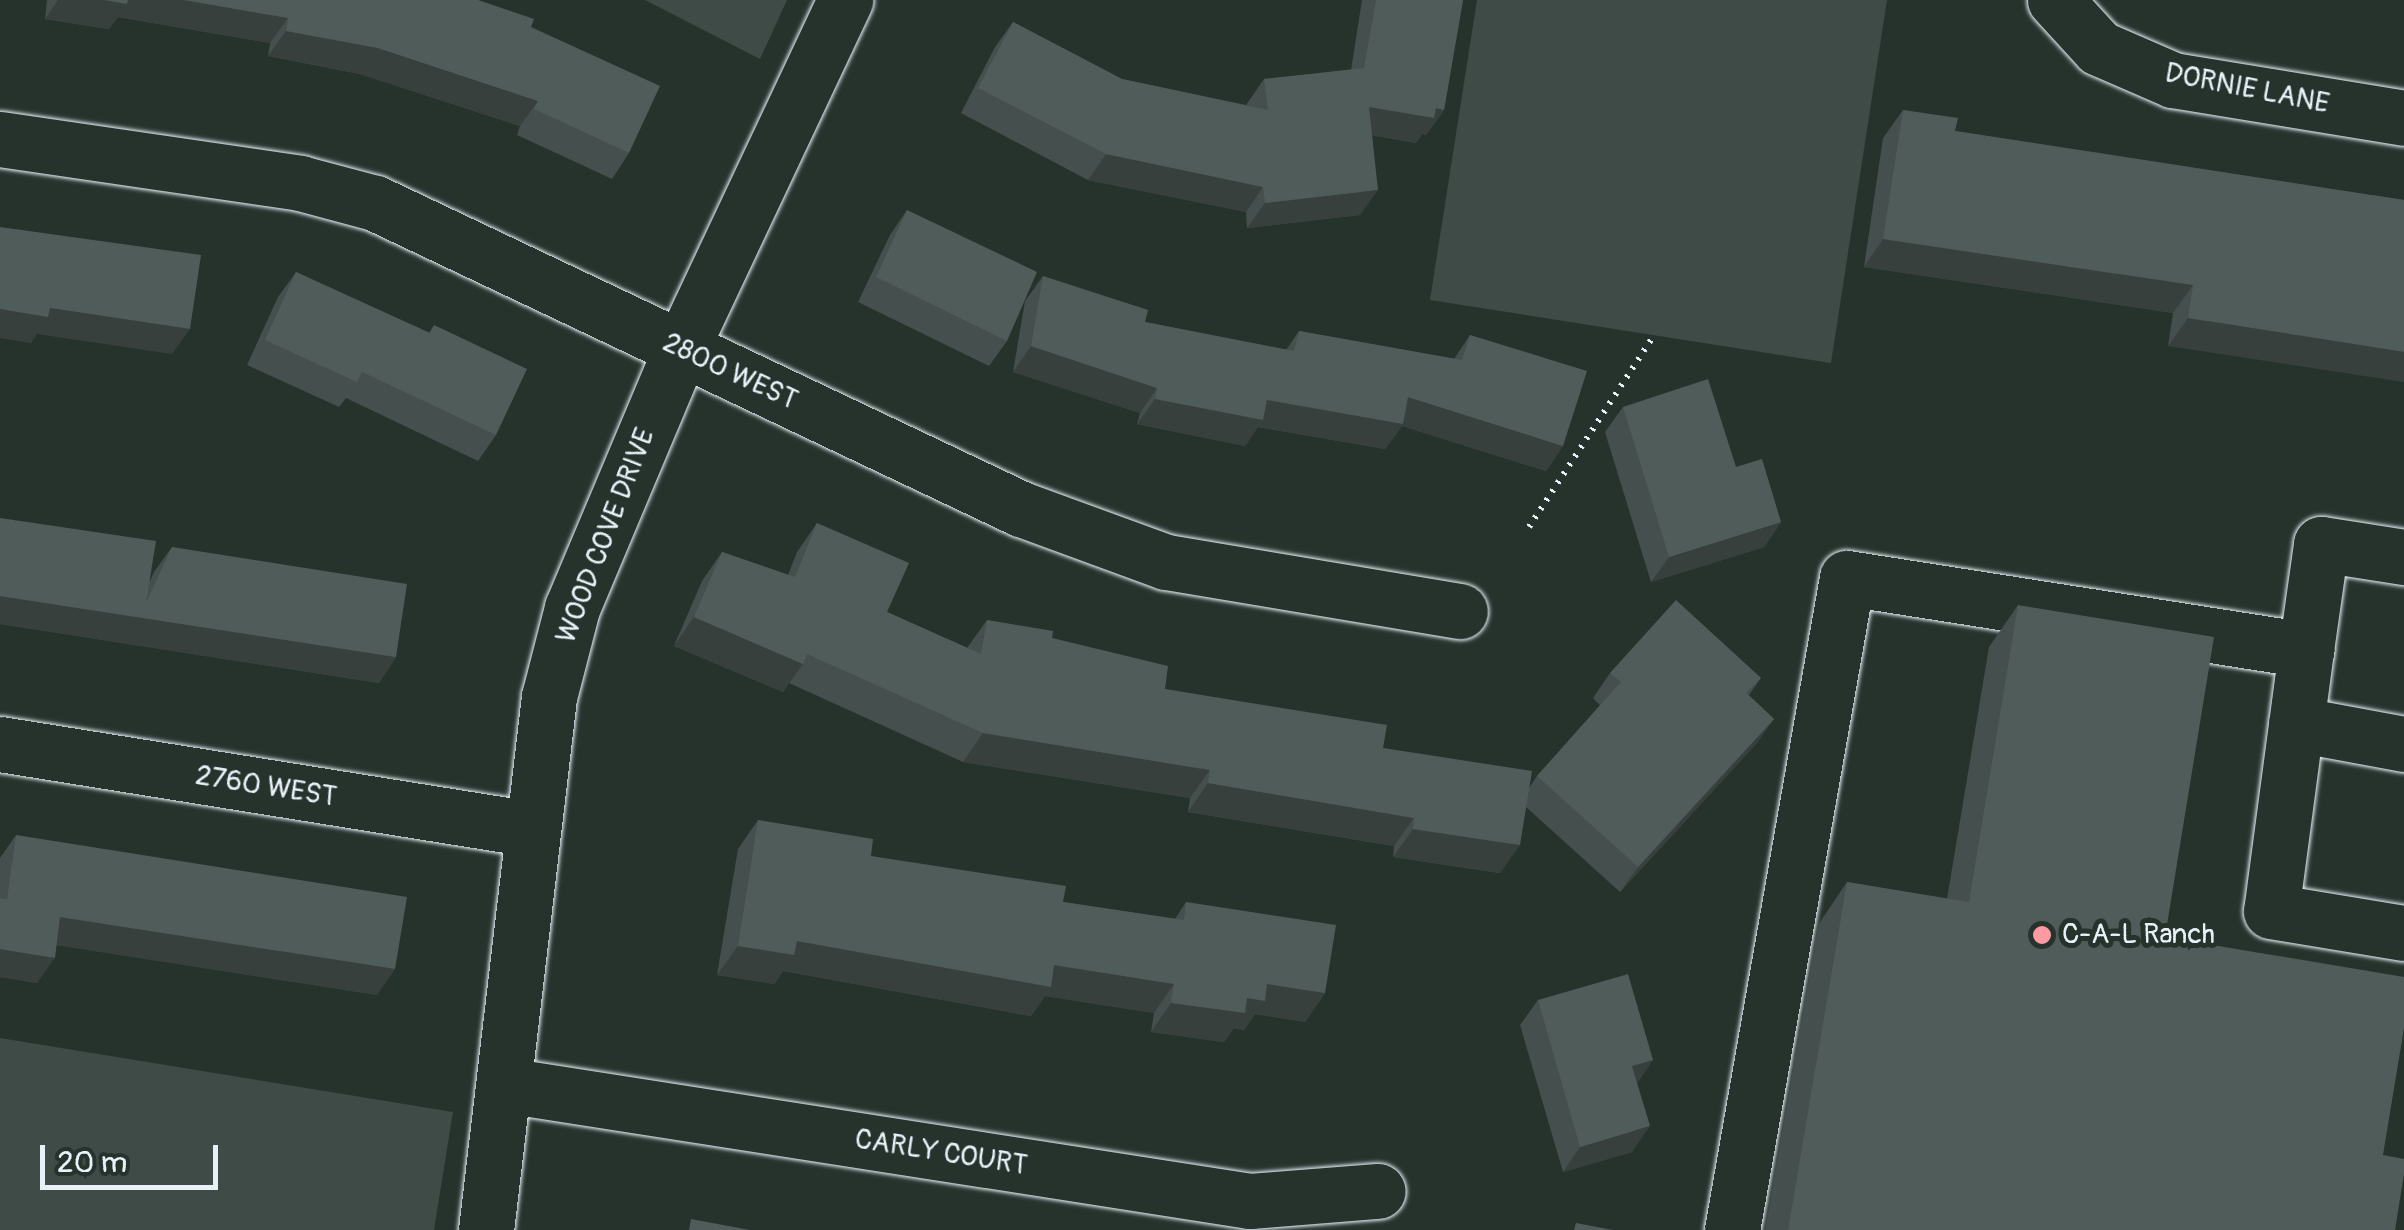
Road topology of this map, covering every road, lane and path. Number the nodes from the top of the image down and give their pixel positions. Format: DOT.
graph roads {
  1 [pos="845,0"];
  2 [pos="2055,0"];
  3 [pos="2404,118"];
  4 [pos="0,139"];
  5 [pos="1654,336"];
  6 [pos="680,349"];
  7 [pos="1529,527"];
  8 [pos="2404,557"];
  9 [pos="1460,611"];
  10 [pos="2306,650"];
  11 [pos="2296,724"];
  12 [pos="0,744"];
  13 [pos="2404,744"];
  14 [pos="532,830"];
  15 [pos="2404,932"];
  16 [pos="505,1085"];
  17 [pos="1378,1191"];
  18 [pos="486,1230"];
  19 [pos="1732,1230"];
  1 -- 6 [label="street, WOOD COVE DRIVE"];
  2 -- 3 [label="street, DORNIE LANE"];
  4 -- 6 [label="street, 2800 WEST"];
  5 -- 7 [label="path"];
  6 -- 9 [label="street, 2800 WEST"];
  6 -- 14 [label="street, WOOD COVE DRIVE"];
  8 -- 10 [label="street"];
  10 -- 11 [label="street"];
  10 -- 19 [label="street"];
  11 -- 13 [label="street"];
  11 -- 15 [label="street"];
  12 -- 14 [label="street, 2760 WEST"];
  14 -- 16 [label="street, WOOD COVE DRIVE"];
  16 -- 17 [label="street, CARLY COURT"];
  16 -- 18 [label="street, WOOD COVE DRIVE"];
}
